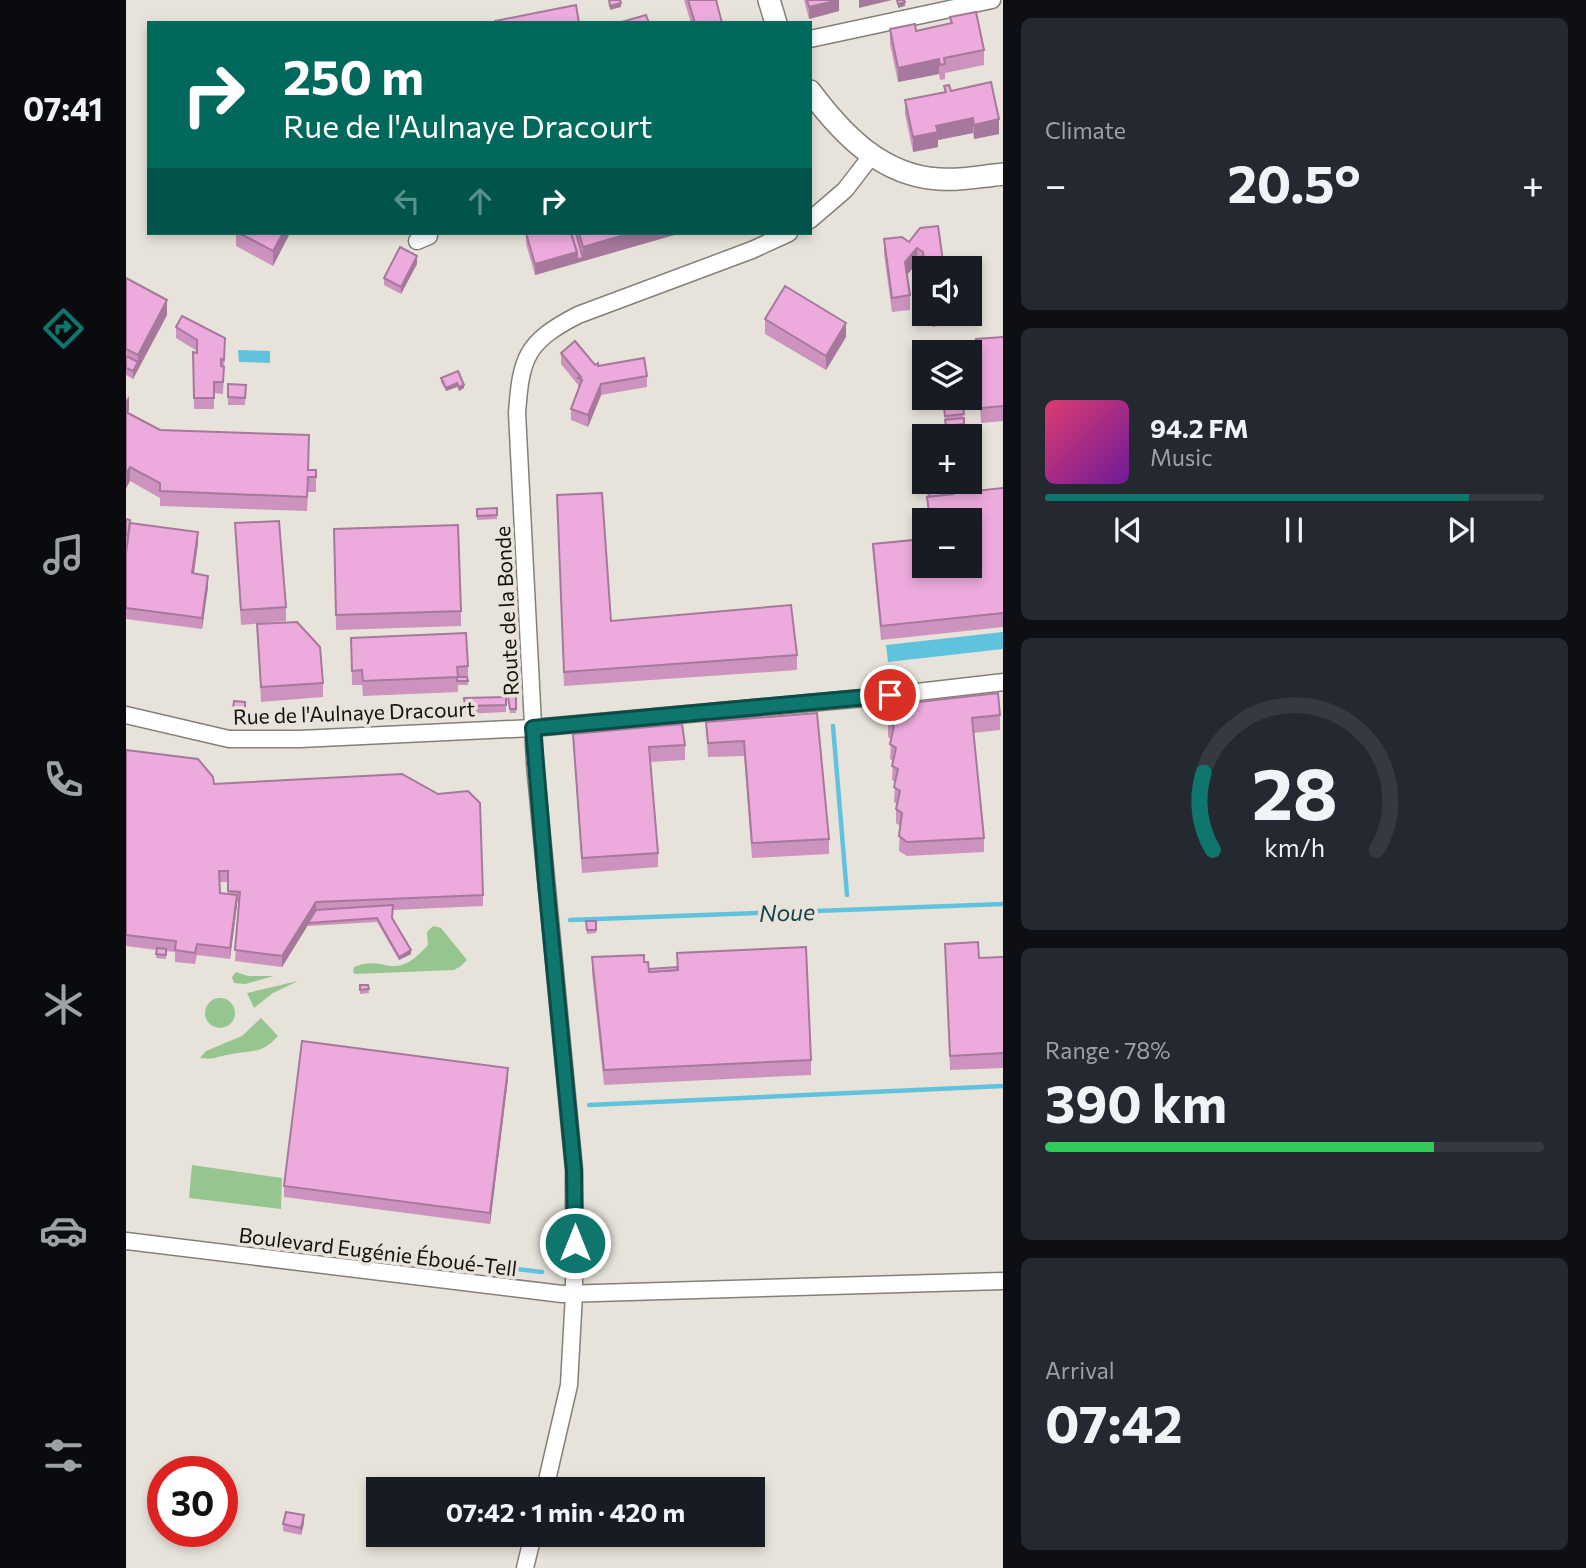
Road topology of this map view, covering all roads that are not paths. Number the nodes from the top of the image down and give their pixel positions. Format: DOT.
graph roads {
  1 [pos="769,0"];
  2 [pos="992,0"];
  3 [pos="775,21"];
  4 [pos="812,39"];
  5 [pos="812,93"];
  6 [pos="872,155"];
  7 [pos="1003,174"];
  8 [pos="812,218"];
  9 [pos="785,235"];
  10 [pos="1003,682"];
  11 [pos="126,715"];
  12 [pos="533,728"];
  13 [pos="126,1241"];
  14 [pos="1003,1281"];
  15 [pos="574,1294"];
  16 [pos="548,1477"];
  17 [pos="530,1547"];
  18 [pos="525,1568"];
  1 -- 3 [label="street"];
  2 -- 4 [label="street"];
  5 -- 6 [label="street"];
  6 -- 7 [label="street"];
  6 -- 8 [label="street"];
  9 -- 12 [label="street, Route de la Bonde"];
  10 -- 12 [label="street, Rue de l'Aulnaye Dracourt"];
  11 -- 12 [label="street, Rue de l'Aulnaye Dracourt"];
  12 -- 15 [label="street, Route de la Bonde"];
  13 -- 15 [label="street, Boulevard Eugénie Éboué-Tell"];
  14 -- 15 [label="street, Boulevard Eugénie Éboué-Tell"];
  15 -- 16 [label="street, Route de la Bonde"];
  17 -- 18 [label="street"];
}
